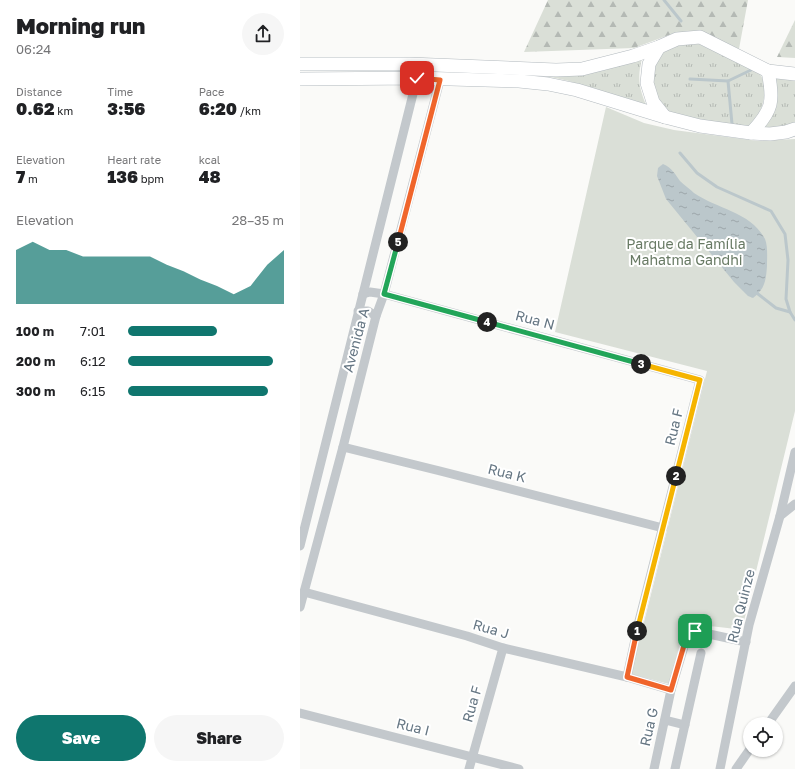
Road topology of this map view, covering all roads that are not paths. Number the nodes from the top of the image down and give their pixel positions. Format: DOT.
graph roads {
  1 [pos="659,47"];
  2 [pos="300,64"];
  3 [pos="768,71"];
  4 [pos="795,74"];
  5 [pos="417,78"];
  6 [pos="300,79"];
  7 [pos="440,80"];
  8 [pos="665,117"];
  9 [pos="795,129"];
  10 [pos="751,133"];
  11 [pos="363,294"];
  12 [pos="384,294"];
  13 [pos="358,311"];
  14 [pos="376,316"];
  15 [pos="700,380"];
  16 [pos="343,447"];
  17 [pos="795,452"];
  18 [pos="795,504"];
  19 [pos="780,516"];
  20 [pos="663,528"];
  21 [pos="300,546"];
  22 [pos="304,592"];
  23 [pos="300,607"];
  24 [pos="746,642"];
  25 [pos="503,648"];
  26 [pos="701,653"];
  27 [pos="627,677"];
  28 [pos="795,686"];
  29 [pos="671,690"];
  30 [pos="300,713"];
  31 [pos="773,717"];
  32 [pos="665,720"];
  33 [pos="685,725"];
  34 [pos="472,757"];
  35 [pos="744,757"];
  36 [pos="469,769"];
  37 [pos="518,769"];
  38 [pos="654,769"];
  39 [pos="675,769"];
  40 [pos="720,769"];
  41 [pos="736,769"];
  1 -- 2 [label="main road"];
  1 -- 3 [label="main road"];
  1 -- 8 [label="main road"];
  3 -- 4 [label="main road"];
  3 -- 10 [label="main road"];
  5 -- 6 [label="main road"];
  5 -- 7 [label="main road"];
  5 -- 11 [label="street, Avenida A"];
  7 -- 8 [label="main road"];
  7 -- 12 [label="street, Avenida A"];
  8 -- 10 [label="main road"];
  9 -- 10 [label="main road"];
  11 -- 12 [label="street, Rua N"];
  11 -- 13 [label="street, Avenida A"];
  12 -- 14 [label="street, Avenida A"];
  12 -- 15 [label="street, Rua N"];
  13 -- 14 [label="street"];
  13 -- 21 [label="street, Avenida A"];
  14 -- 16 [label="street, Avenida A"];
  15 -- 20 [label="street, Rua F"];
  16 -- 20 [label="street, Rua K"];
  16 -- 22 [label="street, Avenida A"];
  17 -- 19 [label="street, Rua Quinze"];
  18 -- 19 [label="street"];
  19 -- 24 [label="street, Rua Quinze"];
  20 -- 27 [label="street, Rua F"];
  22 -- 23 [label="street, Avenida A"];
  22 -- 25 [label="street, Rua J"];
  24 -- 29 [label="street, Rua G"];
  24 -- 40 [label="street, Rua Quinze"];
  25 -- 27 [label="street, Rua J"];
  25 -- 34 [label="street, Rua F"];
  26 -- 33 [label="street"];
  27 -- 29 [label="street, Rua J"];
  28 -- 31 [label="street"];
  29 -- 32 [label="street, Rua G"];
  30 -- 34 [label="street, Rua I"];
  32 -- 33 [label="street"];
  32 -- 38 [label="street, Rua G"];
  33 -- 39 [label="street"];
  34 -- 36 [label="street, Rua F"];
  34 -- 37 [label="street, Rua I"];
  35 -- 41 [label="street"];
}
